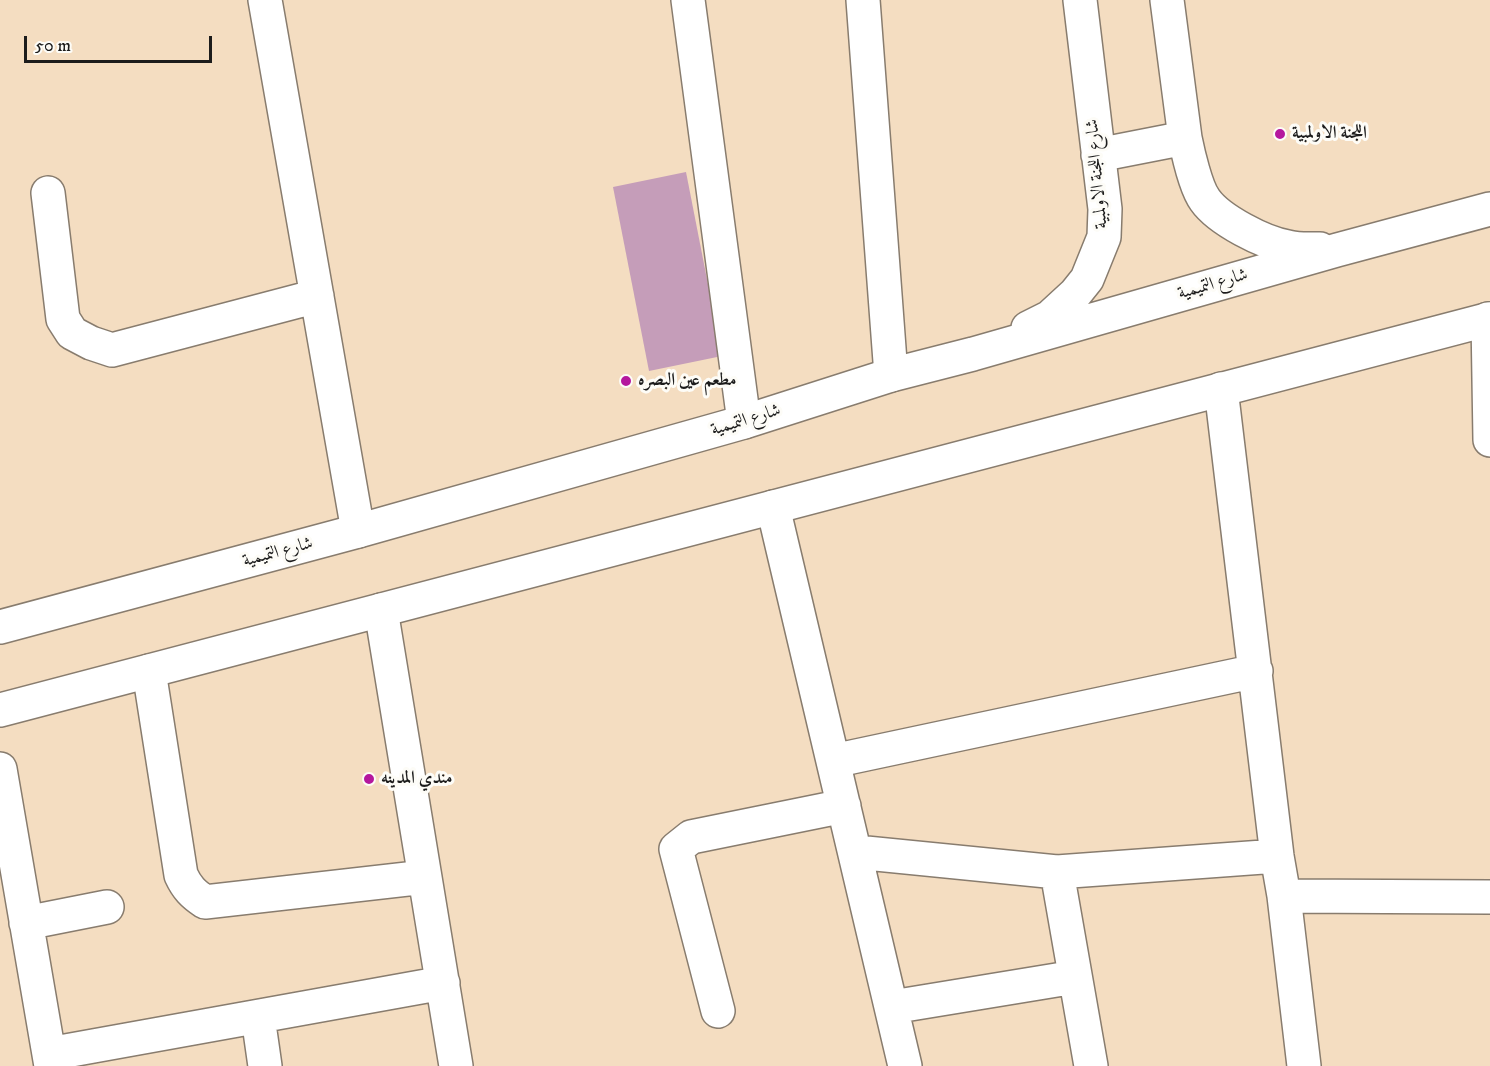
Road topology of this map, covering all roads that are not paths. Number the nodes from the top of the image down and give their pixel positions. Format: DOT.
graph roads {
  1 [pos="265,0"];
  2 [pos="688,0"];
  3 [pos="863,0"];
  4 [pos="1080,0"];
  5 [pos="1167,0"];
  6 [pos="1185,138"];
  7 [pos="1098,155"];
  8 [pos="48,193"];
  9 [pos="1490,208"];
  10 [pos="1337,250"];
  11 [pos="316,296"];
  12 [pos="1489,319"];
  13 [pos="973,354"];
  14 [pos="891,375"];
  15 [pos="1221,389"];
  16 [pos="744,422"];
  17 [pos="1490,441"];
  18 [pos="773,507"];
  19 [pos="358,531"];
  20 [pos="381,610"];
  21 [pos="0,627"];
  22 [pos="149,671"];
  23 [pos="1256,671"];
  24 [pos="0,710"];
  25 [pos="833,761"];
  26 [pos="0,770"];
  27 [pos="844,806"];
  28 [pos="855,852"];
  29 [pos="1277,856"];
  30 [pos="1057,872"];
  31 [pos="425,877"];
  32 [pos="1284,896"];
  33 [pos="1490,897"];
  34 [pos="106,907"];
  35 [pos="26,923"];
  36 [pos="1075,977"];
  37 [pos="443,983"];
  38 [pos="892,1007"];
  39 [pos="718,1011"];
  40 [pos="258,1017"];
  41 [pos="50,1060"];
  42 [pos="265,1066"];
  43 [pos="456,1066"];
  44 [pos="905,1066"];
  45 [pos="1091,1066"];
  46 [pos="1304,1066"];
  1 -- 11 [label="street"];
  2 -- 16 [label="street"];
  3 -- 14 [label="street"];
  4 -- 7 [label="street, شارع اللجنة الاولمبية"];
  5 -- 6 [label="street"];
  6 -- 7 [label="street"];
  6 -- 10 [label="street"];
  7 -- 13 [label="street, شارع اللجنة الاولمبية"];
  8 -- 11 [label="street"];
  9 -- 10 [label="street, شارع التميمية"];
  10 -- 13 [label="street, شارع التميمية"];
  11 -- 19 [label="street"];
  12 -- 15 [label="street"];
  12 -- 17 [label="street"];
  13 -- 14 [label="street, شارع التميمية"];
  14 -- 16 [label="street, شارع التميمية"];
  15 -- 18 [label="street"];
  15 -- 23 [label="street"];
  16 -- 19 [label="street, شارع التميمية"];
  18 -- 20 [label="street"];
  18 -- 25 [label="street"];
  19 -- 21 [label="street, شارع التميمية"];
  20 -- 22 [label="street"];
  20 -- 31 [label="street"];
  22 -- 24 [label="street"];
  22 -- 31 [label="street"];
  23 -- 25 [label="street"];
  23 -- 29 [label="street"];
  25 -- 27 [label="street"];
  26 -- 35 [label="street"];
  27 -- 28 [label="street"];
  27 -- 39 [label="street"];
  28 -- 30 [label="street"];
  28 -- 38 [label="street"];
  29 -- 30 [label="street"];
  29 -- 32 [label="street"];
  30 -- 36 [label="street"];
  31 -- 37 [label="street"];
  32 -- 33 [label="street"];
  32 -- 46 [label="street"];
  34 -- 35 [label="street"];
  35 -- 41 [label="street"];
  36 -- 38 [label="street"];
  36 -- 45 [label="street"];
  37 -- 40 [label="street"];
  37 -- 43 [label="street"];
  38 -- 44 [label="street"];
  40 -- 41 [label="street"];
  40 -- 42 [label="street"];
}
